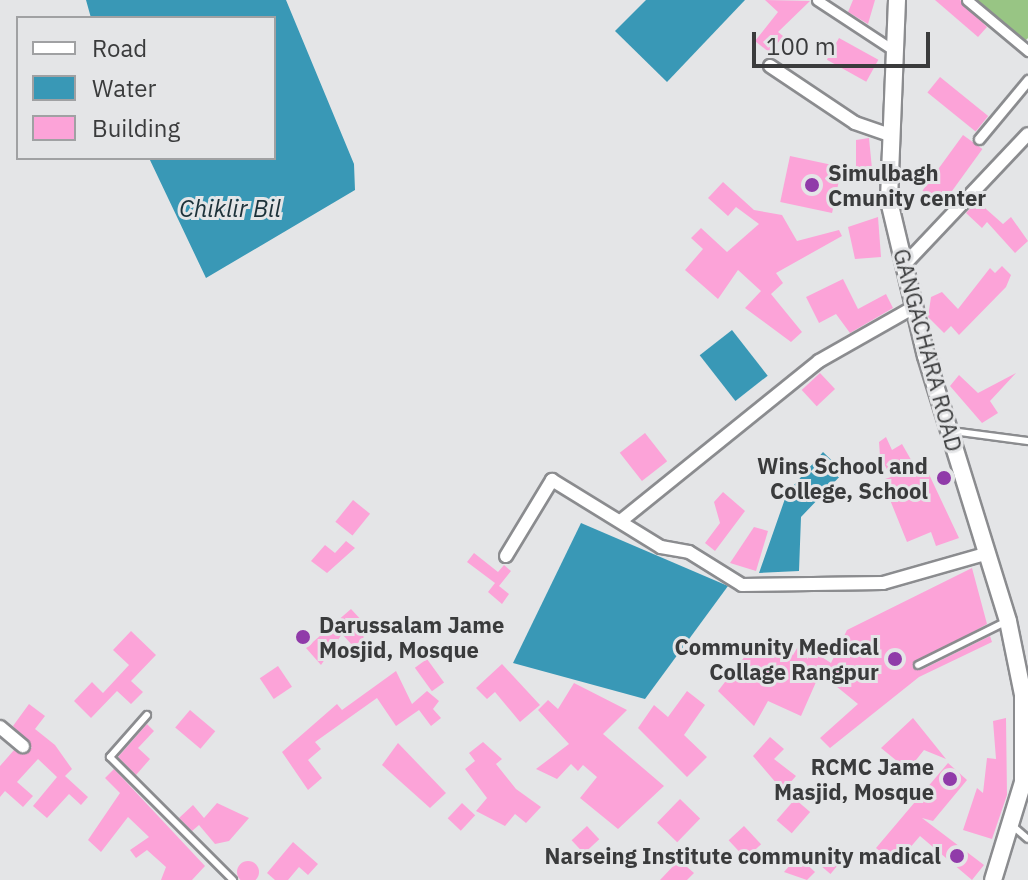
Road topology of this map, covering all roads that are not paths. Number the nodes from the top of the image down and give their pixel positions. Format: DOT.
graph roads {
  1 [pos="817,0"];
  2 [pos="897,0"];
  3 [pos="967,0"];
  4 [pos="890,48"];
  5 [pos="1028,51"];
  6 [pos="770,66"];
  7 [pos="1028,80"];
  8 [pos="1028,134"];
  9 [pos="889,135"];
  10 [pos="979,139"];
  11 [pos="904,265"];
  12 [pos="914,307"];
  13 [pos="948,431"];
  14 [pos="1028,441"];
  15 [pos="622,520"];
  16 [pos="985,554"];
  17 [pos="506,556"];
  18 [pos="1008,621"];
  19 [pos="918,665"];
  20 [pos="1025,702"];
  21 [pos="147,715"];
  22 [pos="0,727"];
  23 [pos="23,746"];
  24 [pos="1014,827"];
  25 [pos="1028,839"];
  26 [pos="233,880"];
  27 [pos="993,880"];
  1 -- 4 [label="street"];
  2 -- 4 [label="main road, GANGACHARA ROAD"];
  3 -- 5 [label="street"];
  4 -- 9 [label="main road, GANGACHARA ROAD"];
  6 -- 9 [label="street"];
  7 -- 10 [label="street"];
  8 -- 11 [label="street"];
  9 -- 11 [label="main road, GANGACHARA ROAD"];
  11 -- 12 [label="main road, GANGACHARA ROAD"];
  12 -- 13 [label="main road, GANGACHARA ROAD"];
  12 -- 15 [label="street"];
  13 -- 14 [label="lane"];
  13 -- 16 [label="main road, GANGACHARA ROAD"];
  15 -- 16 [label="street"];
  15 -- 17 [label="street"];
  16 -- 18 [label="main road, GANGACHARA ROAD"];
  18 -- 19 [label="lane"];
  18 -- 20 [label="main road, GANGACHARA ROAD"];
  20 -- 24 [label="main road, GANGACHARA ROAD"];
  21 -- 26 [label="lane"];
  22 -- 23 [label="street"];
  24 -- 25 [label="lane"];
  24 -- 27 [label="main road, GANGACHARA ROAD"];
}
